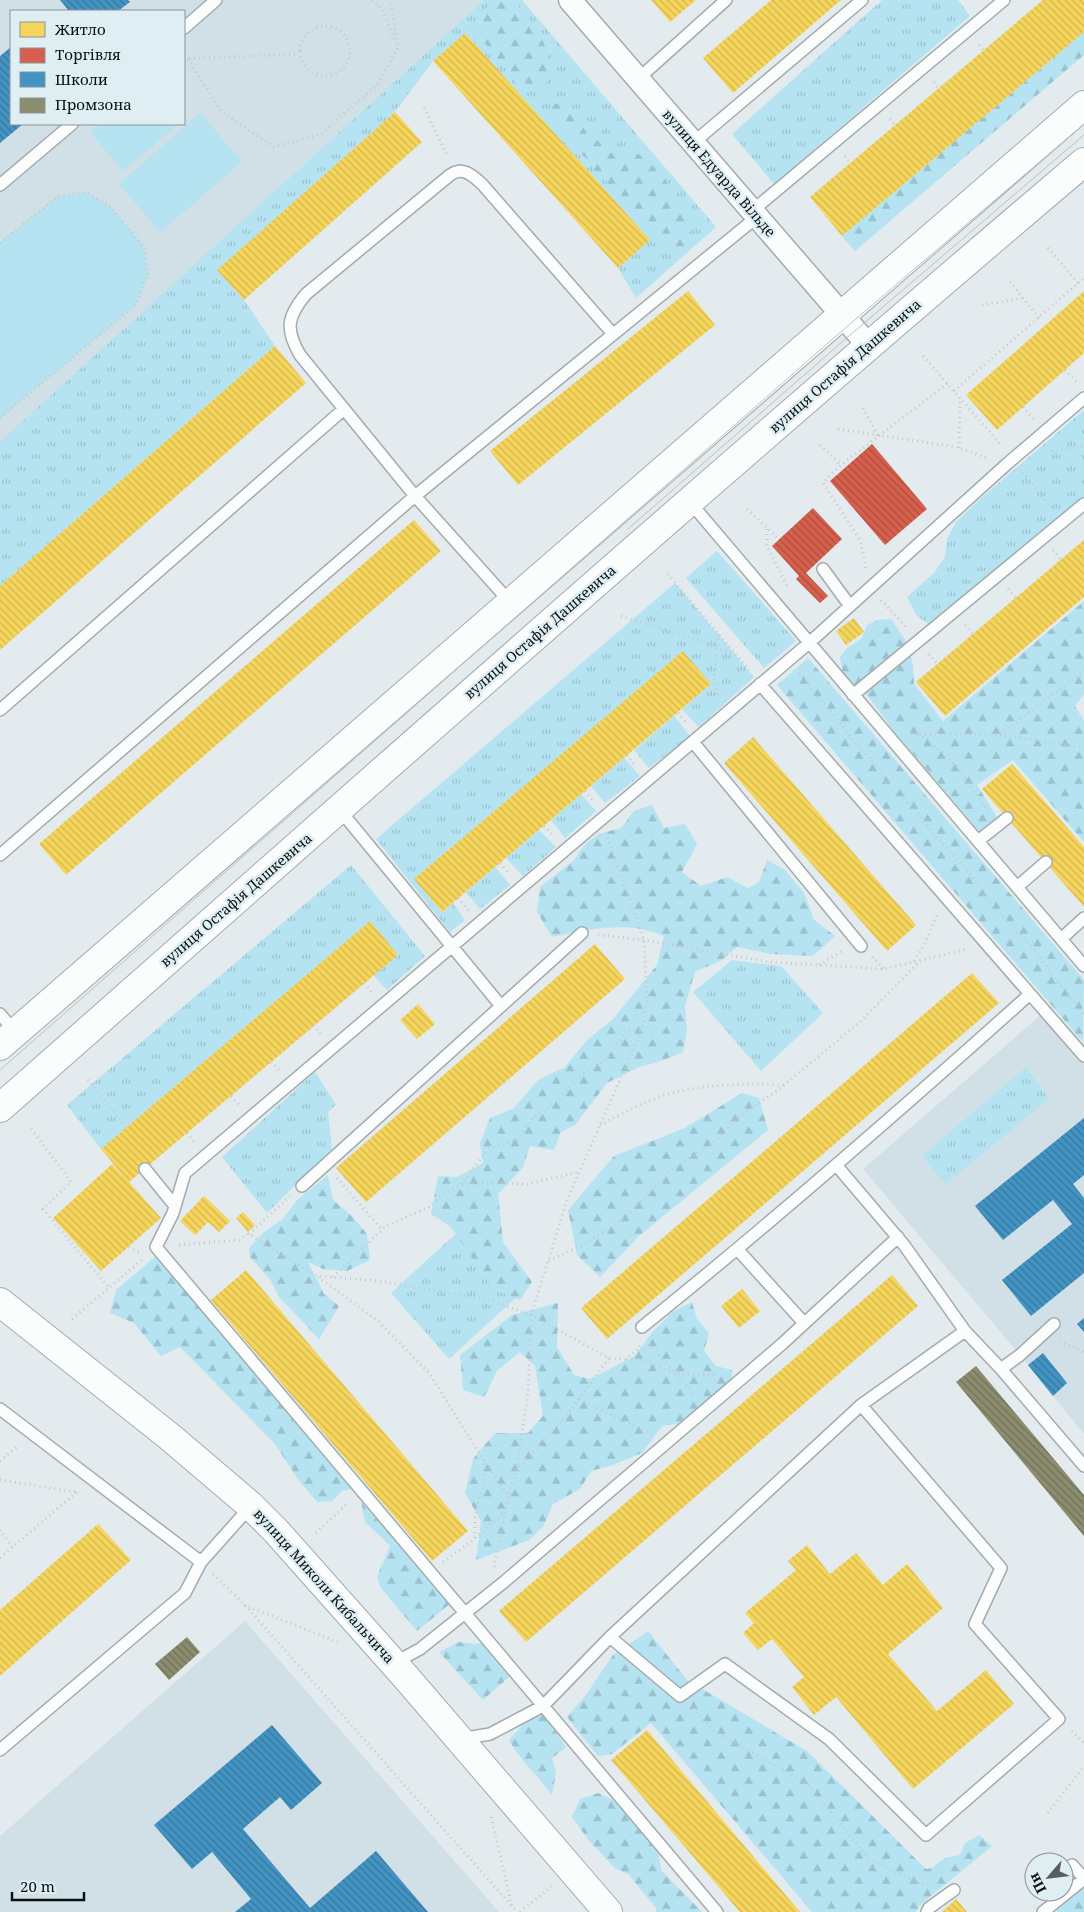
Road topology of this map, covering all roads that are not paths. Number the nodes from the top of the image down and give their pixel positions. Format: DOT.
graph roads {
  1 [pos="216,0"];
  2 [pos="570,0"];
  3 [pos="726,0"];
  4 [pos="862,0"];
  5 [pos="1004,0"];
  6 [pos="185,27"];
  7 [pos="638,79"];
  8 [pos="1084,105"];
  9 [pos="71,125"];
  10 [pos="693,143"];
  11 [pos="1084,162"];
  12 [pos="0,185"];
  13 [pos="754,214"];
  14 [pos="842,315"];
  15 [pos="613,334"];
  16 [pos="868,345"];
  17 [pos="1084,398"];
  18 [pos="344,409"];
  19 [pos="415,496"];
  20 [pos="689,501"];
  21 [pos="1084,504"];
  22 [pos="823,569"];
  23 [pos="510,603"];
  24 [pos="850,606"];
  25 [pos="809,643"];
  26 [pos="760,684"];
  27 [pos="853,695"];
  28 [pos="0,710"];
  29 [pos="693,742"];
  30 [pos="339,810"];
  31 [pos="1003,822"];
  32 [pos="978,841"];
  33 [pos="1,851"];
  34 [pos="1046,862"];
  35 [pos="1017,887"];
  36 [pos="1084,918"];
  37 [pos="582,933"];
  38 [pos="1061,939"];
  39 [pos="858,942"];
  40 [pos="451,947"];
  41 [pos="1084,966"];
  42 [pos="1030,994"];
  43 [pos="501,1006"];
  44 [pos="5,1031"];
  45 [pos="1084,1056"];
  46 [pos="0,1108"];
  47 [pos="837,1166"];
  48 [pos="145,1169"];
  49 [pos="302,1186"];
  50 [pos="175,1206"];
  51 [pos="898,1237"];
  52 [pos="738,1250"];
  53 [pos="0,1302"];
  54 [pos="804,1323"];
  55 [pos="1054,1324"];
  56 [pos="642,1327"];
  57 [pos="965,1331"];
  58 [pos="1001,1369"];
  59 [pos="861,1405"];
  60 [pos="0,1409"];
  61 [pos="1084,1466"];
  62 [pos="251,1506"];
  63 [pos="201,1562"];
  64 [pos="466,1614"];
  65 [pos="610,1637"];
  66 [pos="394,1664"];
  67 [pos="543,1706"];
  68 [pos="460,1739"];
  69 [pos="0,1750"];
  70 [pos="1074,1867"];
  71 [pos="1084,1878"];
  72 [pos="954,1890"];
  73 [pos="608,1912"];
  74 [pos="717,1912"];
  75 [pos="927,1912"];
  76 [pos="1043,1912"];
  1 -- 6 [label="lane"];
  2 -- 7 [label="street, вулиця Едуарда Вільде"];
  3 -- 7 [label="lane"];
  4 -- 10 [label="lane"];
  5 -- 13 [label="lane"];
  7 -- 10 [label="street, вулиця Едуарда Вільде"];
  8 -- 14 [label="street"];
  9 -- 12 [label="lane"];
  10 -- 13 [label="street, вулиця Едуарда Вільде"];
  11 -- 16 [label="street, вулиця Остафія Дашкевича"];
  13 -- 14 [label="street, вулиця Едуарда Вільде"];
  13 -- 15 [label="lane"];
  14 -- 16 [label="street, вулиця Едуарда Вільде"];
  14 -- 23 [label="street"];
  15 -- 18 [label="lane"];
  15 -- 19 [label="lane"];
  16 -- 20 [label="street, вулиця Остафія Дашкевича"];
  17 -- 24 [label="lane"];
  18 -- 19 [label="lane"];
  18 -- 28 [label="lane"];
  19 -- 23 [label="lane"];
  19 -- 33 [label="lane"];
  20 -- 25 [label="lane"];
  20 -- 30 [label="street, вулиця Остафія Дашкевича"];
  21 -- 27 [label="lane"];
  22 -- 24 [label="lane"];
  23 -- 44 [label="street"];
  24 -- 25 [label="lane"];
  25 -- 26 [label="lane"];
  25 -- 27 [label="lane"];
  26 -- 29 [label="lane"];
  26 -- 42 [label="lane"];
  27 -- 32 [label="lane"];
  29 -- 39 [label="lane"];
  29 -- 40 [label="lane"];
  30 -- 40 [label="lane"];
  30 -- 46 [label="street, вулиця Остафія Дашкевича"];
  31 -- 32 [label="lane"];
  32 -- 35 [label="lane"];
  34 -- 35 [label="lane"];
  35 -- 38 [label="lane"];
  36 -- 38 [label="lane"];
  37 -- 43 [label="lane"];
  38 -- 41 [label="lane"];
  40 -- 43 [label="lane"];
  40 -- 50 [label="lane"];
  42 -- 45 [label="lane"];
  42 -- 47 [label="lane"];
  43 -- 49 [label="lane"];
  47 -- 51 [label="lane"];
  47 -- 52 [label="lane"];
  48 -- 50 [label="lane"];
  50 -- 64 [label="lane"];
  51 -- 54 [label="lane"];
  51 -- 57 [label="lane"];
  52 -- 54 [label="lane"];
  52 -- 56 [label="lane"];
  53 -- 62 [label="street, вулиця Миколи Кибальчича"];
  54 -- 64 [label="lane"];
  55 -- 58 [label="lane"];
  57 -- 58 [label="lane"];
  57 -- 59 [label="lane"];
  58 -- 61 [label="lane"];
  59 -- 65 [label="lane"];
  59 -- 65 [label="lane"];
  60 -- 63 [label="lane"];
  62 -- 63 [label="lane"];
  62 -- 66 [label="street, вулиця Миколи Кибальчича"];
  63 -- 69 [label="lane"];
  64 -- 66 [label="lane"];
  64 -- 67 [label="lane"];
  65 -- 67 [label="lane"];
  66 -- 68 [label="street, вулиця Миколи Кибальчича"];
  67 -- 68 [label="lane"];
  67 -- 74 [label="lane"];
  68 -- 73 [label="street, вулиця Миколи Кибальчича"];
  70 -- 71 [label="lane"];
  71 -- 76 [label="lane"];
  72 -- 75 [label="lane"];
}
